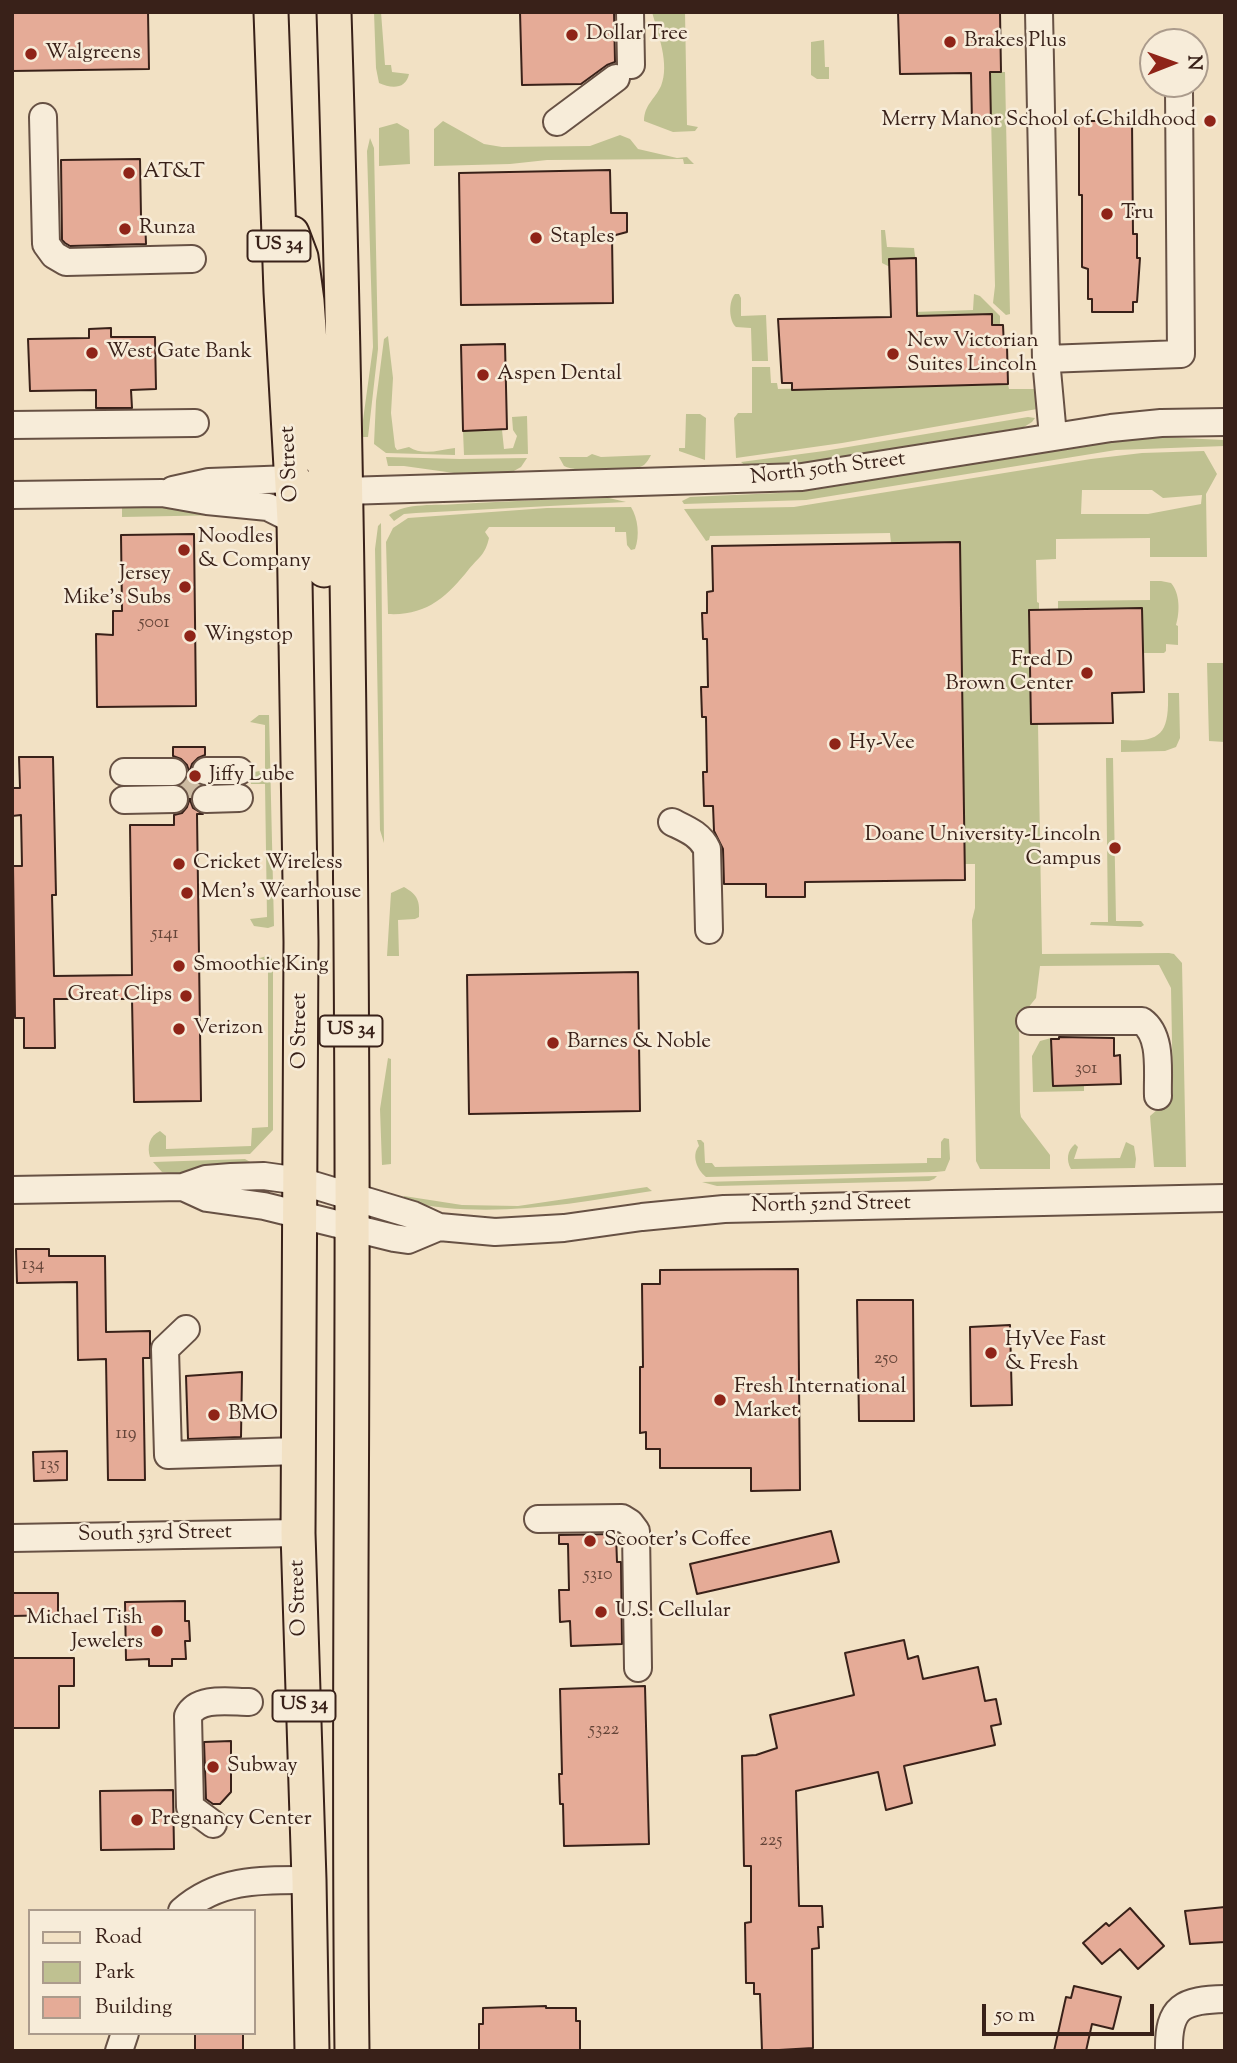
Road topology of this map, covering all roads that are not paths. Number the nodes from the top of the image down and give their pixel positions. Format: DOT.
graph roads {
  1 [pos="271,12"];
  2 [pos="334,12"];
  3 [pos="630,12"];
  4 [pos="1039,12"];
  5 [pos="1179,98"];
  6 [pos="43,117"];
  7 [pos="557,122"];
  8 [pos="277,195"];
  9 [pos="192,259"];
  10 [pos="1046,359"];
  11 [pos="1225,422"];
  12 [pos="195,423"];
  13 [pos="12,425"];
  14 [pos="1053,436"];
  15 [pos="292,479"];
  16 [pos="345,491"];
  17 [pos="162,493"];
  18 [pos="12,495"];
  19 [pos="294,520"];
  20 [pos="349,771"];
  21 [pos="239,784"];
  22 [pos="174,785"];
  23 [pos="206,785"];
  24 [pos="124,786"];
  25 [pos="672,822"];
  26 [pos="709,930"];
  27 [pos="1029,1026"];
  28 [pos="1152,1101"];
  29 [pos="300,1181"];
  30 [pos="183,1187"];
  31 [pos="12,1190"];
  32 [pos="1225,1198"];
  33 [pos="351,1213"];
  34 [pos="300,1216"];
  35 [pos="186,1329"];
  36 [pos="298,1451"];
  37 [pos="538,1519"];
  38 [pos="298,1533"];
  39 [pos="12,1538"];
  40 [pos="638,1668"];
  41 [pos="249,1702"];
  42 [pos="213,1824"];
  43 [pos="309,1880"];
  44 [pos="185,1909"];
  45 [pos="1225,1999"];
  46 [pos="312,2051"];
  47 [pos="352,2051"];
  48 [pos="1169,2051"];
  1 -- 8 [label="main road, O Street / US 34"];
  2 -- 16 [label="main road, US 34"];
  3 -- 7 [label="street"];
  4 -- 10 [label="street"];
  5 -- 10 [label="street"];
  6 -- 9 [label="street"];
  8 -- 15 [label="main road, O Street / US 34"];
  8 -- 16 [label="main road"];
  10 -- 14 [label="street"];
  11 -- 14 [label="street, North 50th Street"];
  12 -- 13 [label="street"];
  14 -- 16 [label="street, North 50th Street"];
  15 -- 17 [label="street"];
  15 -- 19 [label="main road, O Street / US 34"];
  15 -- 20 [label="main road"];
  16 -- 20 [label="main road, US 34"];
  17 -- 18 [label="street"];
  17 -- 19 [label="street"];
  19 -- 29 [label="main road, O Street / US 34"];
  20 -- 33 [label="main road, US 34"];
  21 -- 23 [label="street"];
  22 -- 24 [label="street"];
  25 -- 26 [label="street"];
  27 -- 28 [label="street"];
  29 -- 30 [label="street, North 52nd Street"];
  29 -- 33 [label="street, North 52nd Street"];
  29 -- 34 [label="main road, O Street / US 34"];
  30 -- 31 [label="street"];
  30 -- 34 [label="street, North 52nd Street"];
  32 -- 33 [label="street, North 52nd Street"];
  33 -- 34 [label="street, North 52nd Street"];
  33 -- 47 [label="main road, US 34"];
  34 -- 36 [label="main road, O Street / US 34"];
  35 -- 36 [label="street"];
  36 -- 38 [label="main road, O Street / US 34"];
  37 -- 40 [label="street"];
  38 -- 39 [label="street, South 53rd Street"];
  38 -- 43 [label="main road, O Street / US 34"];
  41 -- 42 [label="street"];
  43 -- 44 [label="street"];
  43 -- 46 [label="main road, O Street / US 34"];
  45 -- 48 [label="street"];
}
